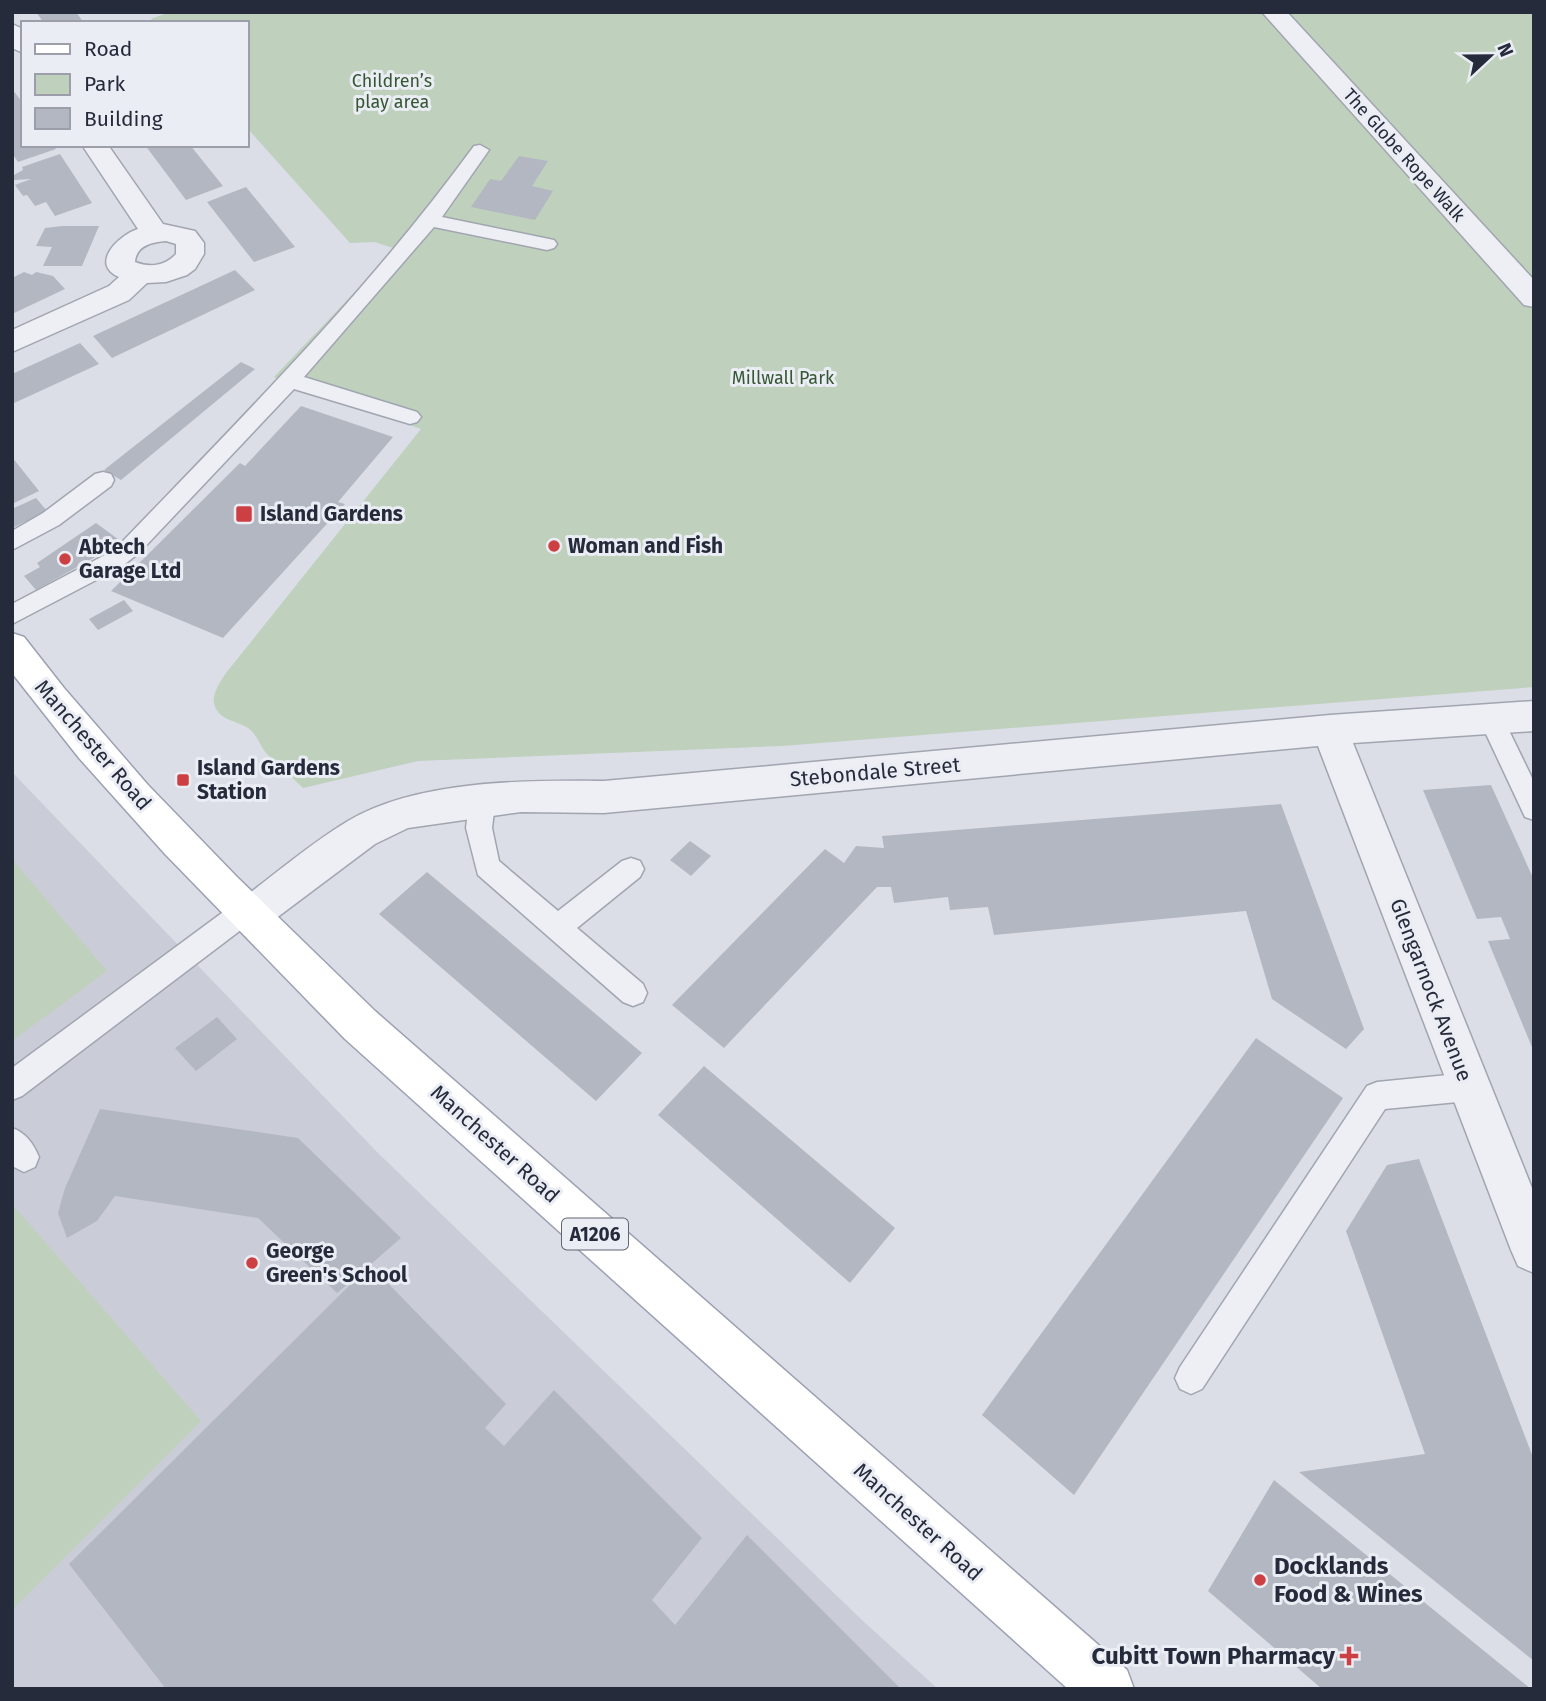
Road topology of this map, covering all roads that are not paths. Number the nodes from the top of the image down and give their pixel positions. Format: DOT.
graph roads {
  1 [pos="1274,12"];
  2 [pos="96,147"];
  3 [pos="480,150"];
  4 [pos="430,219"];
  5 [pos="154,233"];
  6 [pos="547,244"];
  7 [pos="139,275"];
  8 [pos="1534,298"];
  9 [pos="12,342"];
  10 [pos="290,380"];
  11 [pos="411,417"];
  12 [pos="103,480"];
  13 [pos="12,542"];
  14 [pos="12,615"];
  15 [pos="12,647"];
  16 [pos="1534,716"];
  17 [pos="1491,719"];
  18 [pos="1330,730"];
  19 [pos="482,803"];
  20 [pos="1534,809"];
  21 [pos="631,869"];
  22 [pos="246,914"];
  23 [pos="558,928"];
  24 [pos="633,993"];
  25 [pos="12,1086"];
  26 [pos="1468,1087"];
  27 [pos="1534,1250"];
  28 [pos="1191,1378"];
  29 [pos="1108,1689"];
  1 -- 8 [label="street, The Globe Rope Walk"];
  2 -- 5 [label="street"];
  3 -- 4 [label="lane"];
  4 -- 6 [label="lane"];
  4 -- 10 [label="lane"];
  5 -- 7 [label="street"];
  5 -- 7 [label="street"];
  7 -- 9 [label="street"];
  10 -- 11 [label="lane"];
  10 -- 14 [label="lane"];
  12 -- 13 [label="lane"];
  15 -- 22 [label="main road, Manchester Road / A1206"];
  16 -- 17 [label="street, Stebondale Street"];
  17 -- 18 [label="street, Stebondale Street"];
  17 -- 20 [label="lane"];
  18 -- 19 [label="street, Stebondale Street"];
  18 -- 26 [label="street, Glengarnock Avenue"];
  19 -- 22 [label="street, Stebondale Street"];
  19 -- 23 [label="lane"];
  21 -- 23 [label="lane"];
  22 -- 25 [label="lane"];
  22 -- 29 [label="main road, Manchester Road / A1206"];
  23 -- 24 [label="lane"];
  26 -- 27 [label="street, Glengarnock Avenue"];
  26 -- 28 [label="lane"];
}
